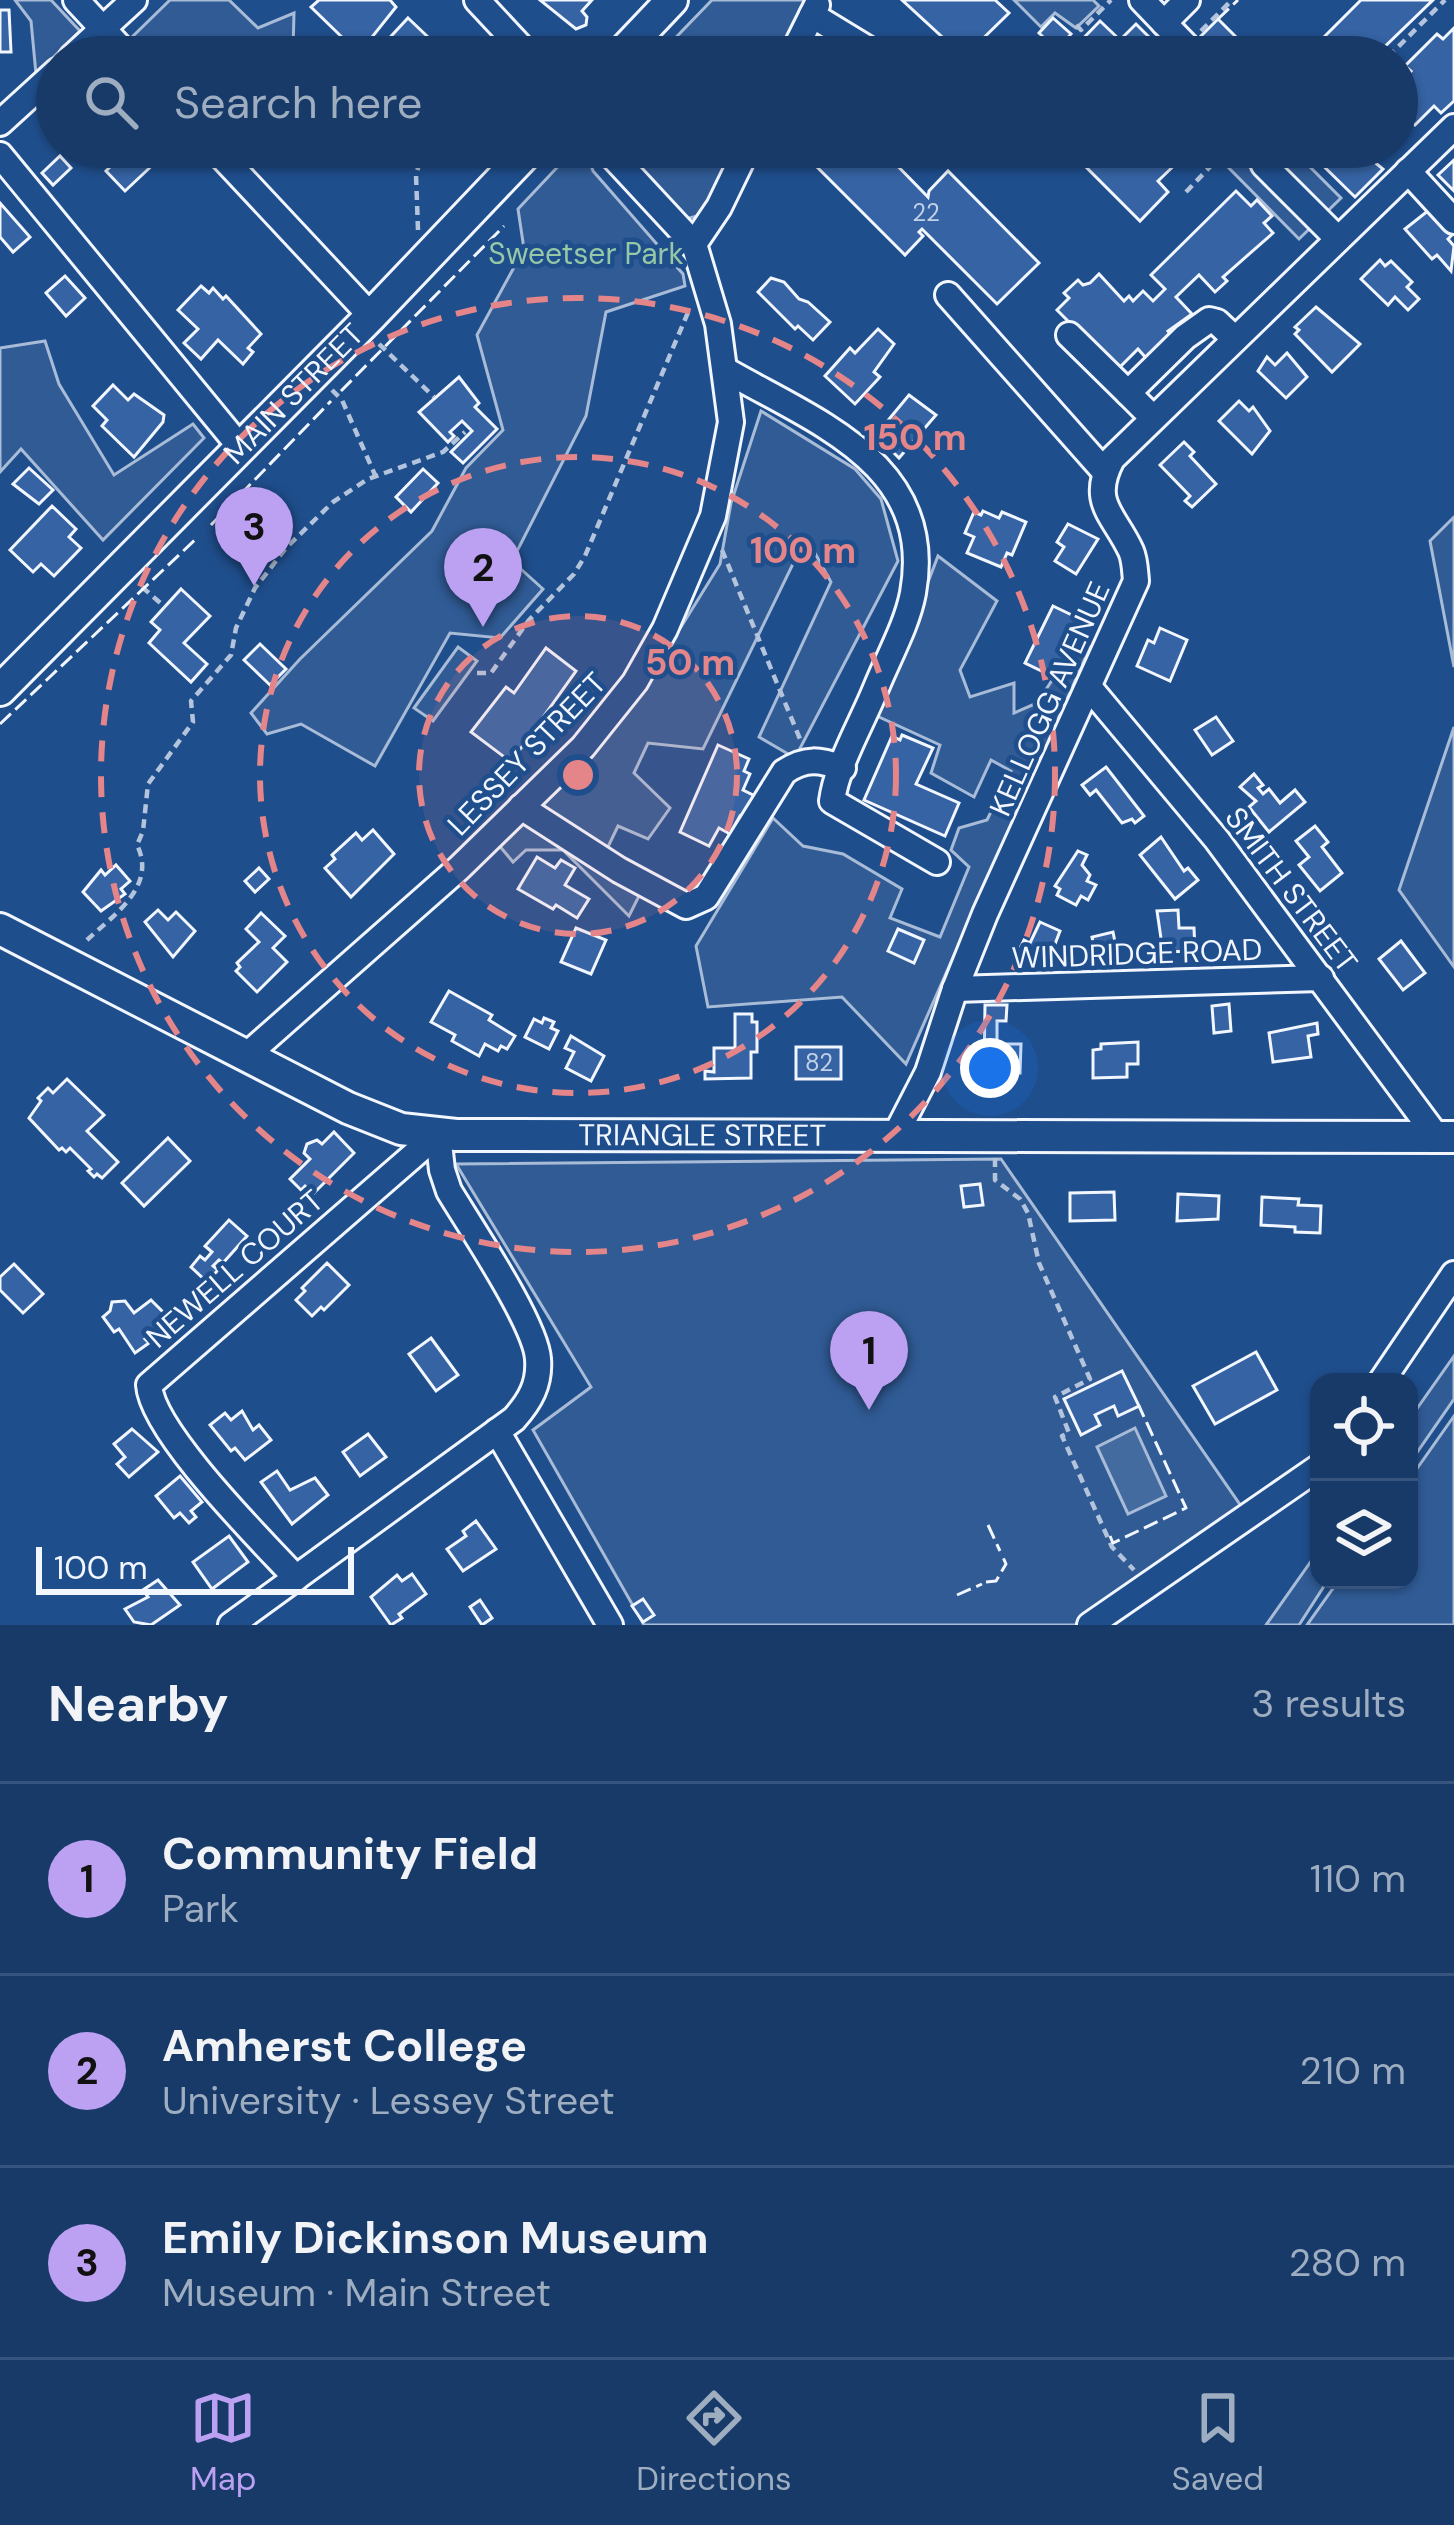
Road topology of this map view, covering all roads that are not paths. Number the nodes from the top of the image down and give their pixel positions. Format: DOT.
graph roads {
  1 [pos="76,0"];
  2 [pos="134,0"];
  3 [pos="477,0"];
  4 [pos="671,0"];
  5 [pos="1142,0"];
  6 [pos="1187,0"];
  7 [pos="815,9"];
  8 [pos="1164,23"];
  9 [pos="103,29"];
  10 [pos="95,36"];
  11 [pos="110,36"];
  12 [pos="510,36"];
  13 [pos="638,36"];
  14 [pos="802,36"];
  15 [pos="852,36"];
  16 [pos="1177,36"];
  17 [pos="36,90"];
  18 [pos="0,123"];
  19 [pos="1454,127"];
  20 [pos="0,155"];
  21 [pos="1418,161"];
  22 [pos="232,168"];
  23 [pos="514,168"];
  24 [pos="623,168"];
  25 [pos="738,168"];
  26 [pos="1267,168"];
  27 [pos="1411,168"];
  28 [pos="1408,171"];
  29 [pos="1454,221"];
  30 [pos="1338,239"];
  31 [pos="694,244"];
  32 [pos="948,295"];
  33 [pos="375,330"];
  34 [pos="1069,335"];
  35 [pos="1235,339"];
  36 [pos="727,371"];
  37 [pos="1128,393"];
  38 [pos="1154,418"];
  39 [pos="241,448"];
  40 [pos="1105,472"];
  41 [pos="1089,687"];
  42 [pos="0,690"];
  43 [pos="843,768"];
  44 [pos="521,807"];
  45 [pos="937,862"];
  46 [pos="0,928"];
  47 [pos="1321,978"];
  48 [pos="955,989"];
  49 [pos="247,1055"];
  50 [pos="438,1133"];
  51 [pos="1446,1137"];
  52 [pos="894,1138"];
  53 [pos="1454,1274"];
  54 [pos="1387,1373"];
  55 [pos="497,1431"];
  56 [pos="1310,1473"];
  57 [pos="296,1578"];
  58 [pos="231,1625"];
  59 [pos="610,1625"];
  60 [pos="1090,1625"];
  1 -- 9 [label="street"];
  2 -- 9 [label="street"];
  3 -- 12 [label="street"];
  4 -- 13 [label="main road"];
  5 -- 8 [label="street"];
  6 -- 8 [label="street"];
  7 -- 14 [label="street"];
  7 -- 15 [label="street"];
  8 -- 16 [label="street"];
  9 -- 10 [label="street"];
  9 -- 11 [label="street"];
  17 -- 18 [label="street"];
  19 -- 21 [label="street"];
  20 -- 39 [label="street"];
  22 -- 33 [label="street"];
  23 -- 33 [label="main road, MAIN STREET"];
  24 -- 31 [label="street"];
  25 -- 31 [label="street"];
  26 -- 30 [label="street"];
  27 -- 28 [label="street"];
  28 -- 29 [label="street"];
  28 -- 30 [label="street"];
  30 -- 35 [label="street"];
  31 -- 36 [label="street, LESSEY STREET"];
  32 -- 40 [label="street"];
  33 -- 39 [label="main road, MAIN STREET"];
  34 -- 37 [label="street"];
  35 -- 37 [label="street"];
  35 -- 38 [label="street"];
  36 -- 43 [label="street"];
  36 -- 44 [label="street, LESSEY STREET"];
  37 -- 38 [label="street"];
  38 -- 40 [label="street"];
  39 -- 42 [label="main road, MAIN STREET"];
  40 -- 41 [label="street, KELLOGG AVENUE"];
  41 -- 47 [label="street, SMITH STREET"];
  41 -- 48 [label="street, KELLOGG AVENUE"];
  43 -- 44 [label="street"];
  43 -- 45 [label="street"];
  44 -- 49 [label="street, LESSEY STREET"];
  46 -- 49 [label="main road, TRIANGLE STREET"];
  47 -- 48 [label="street, WINDRIDGE ROAD"];
  47 -- 51 [label="street, SMITH STREET"];
  48 -- 52 [label="street, KELLOGG AVENUE"];
  49 -- 50 [label="main road, TRIANGLE STREET"];
  50 -- 52 [label="main road, TRIANGLE STREET"];
  50 -- 55 [label="street"];
  50 -- 57 [label="street, NEWELL COURT"];
  51 -- 52 [label="main road, TRIANGLE STREET"];
  53 -- 54 [label="street"];
  55 -- 57 [label="street"];
  55 -- 59 [label="street"];
  56 -- 60 [label="street"];
  57 -- 58 [label="street"];
}
